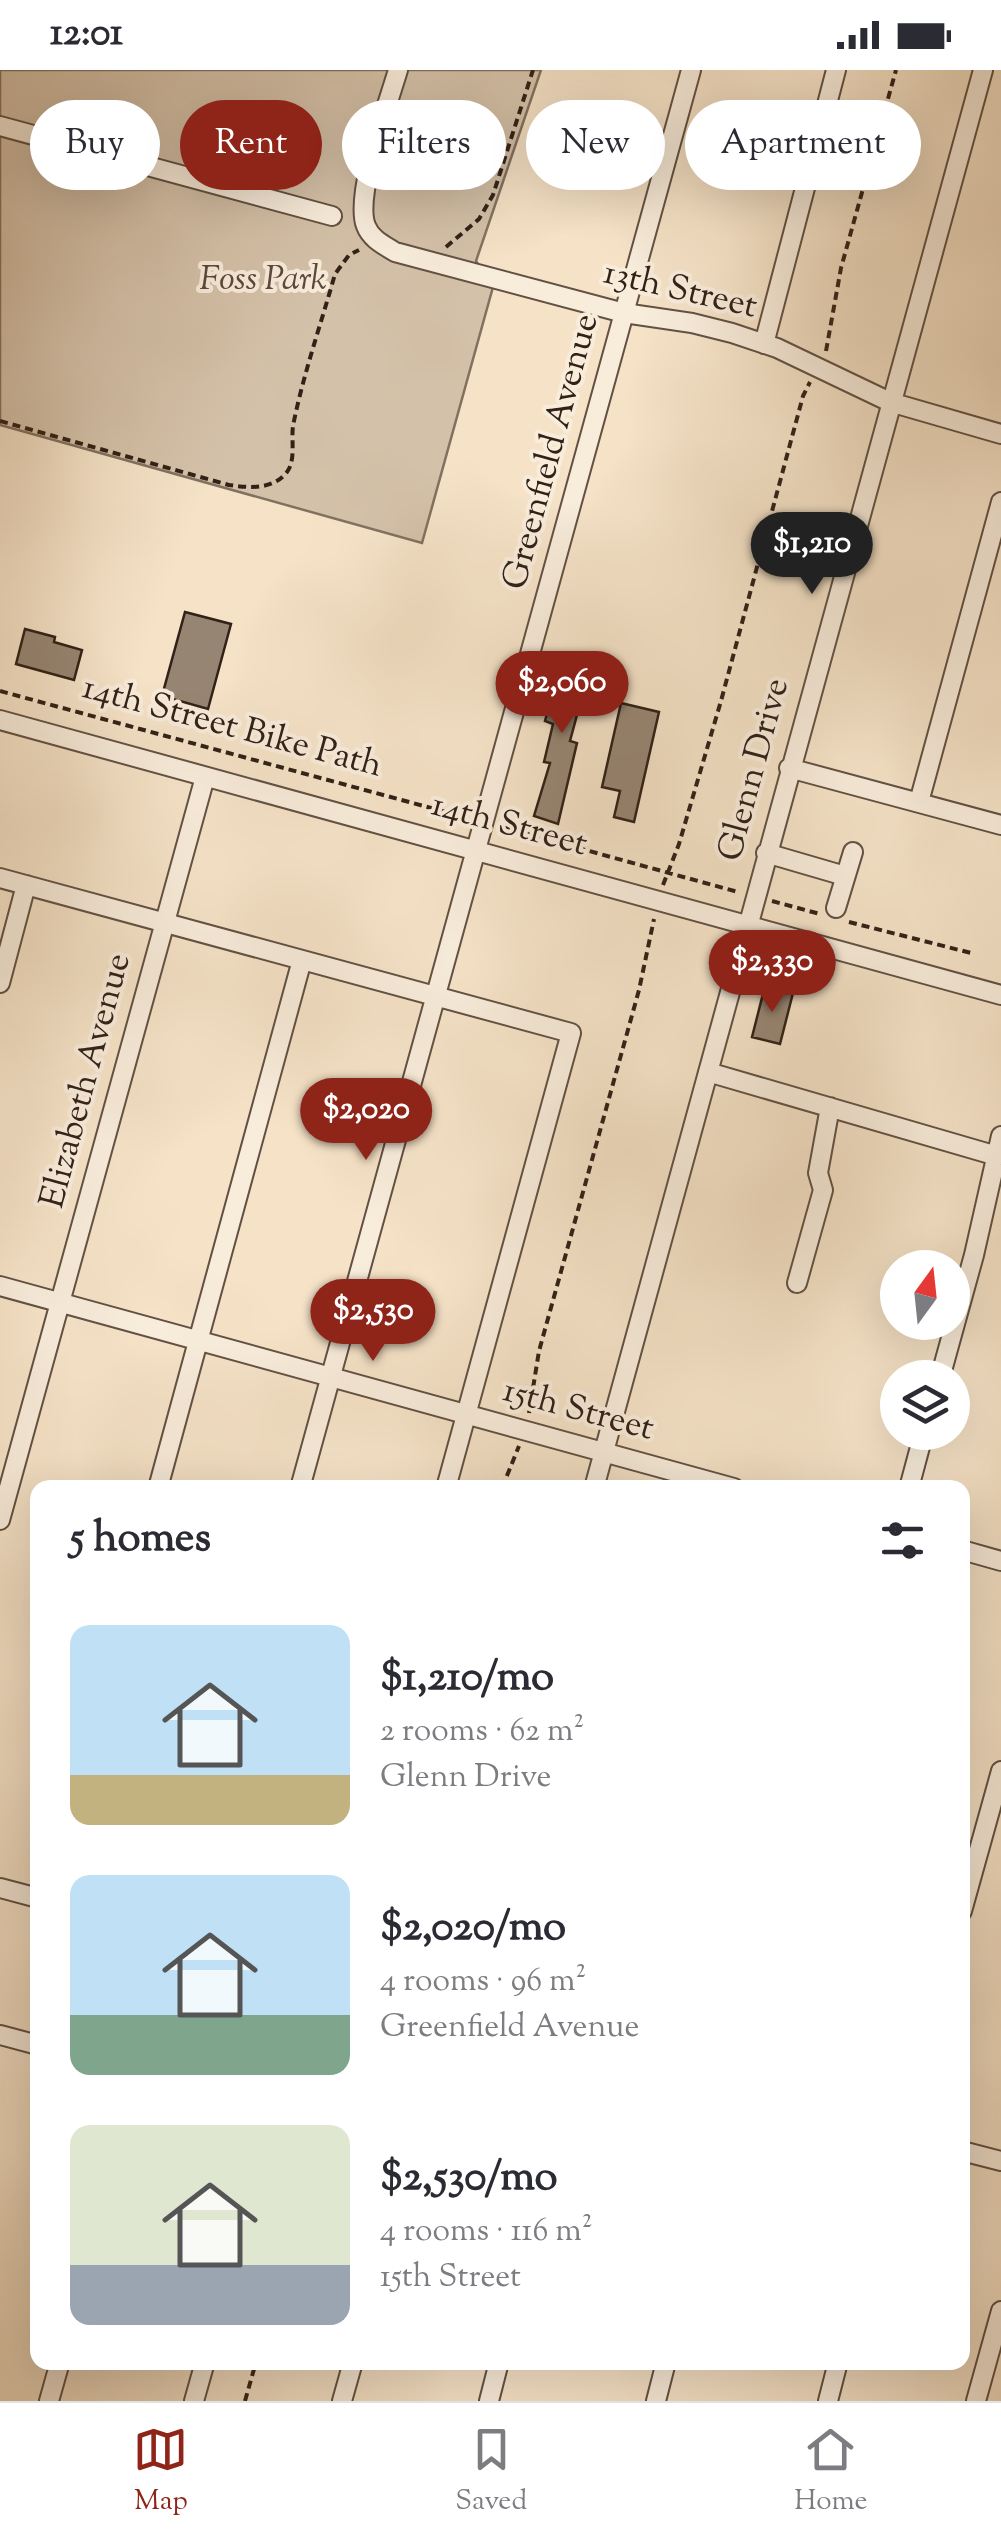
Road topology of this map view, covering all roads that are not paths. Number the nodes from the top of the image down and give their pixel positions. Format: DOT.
graph roads {
  1 [pos="398,70"];
  2 [pos="691,70"];
  3 [pos="836,70"];
  4 [pos="982,70"];
  5 [pos="0,126"];
  6 [pos="332,216"];
  7 [pos="624,313"];
  8 [pos="764,344"];
  9 [pos="890,402"];
  10 [pos="1001,434"];
  11 [pos="1001,502"];
  12 [pos="0,720"];
  13 [pos="790,768"];
  14 [pos="205,776"];
  15 [pos="919,802"];
  16 [pos="1001,824"];
  17 [pos="477,851"];
  18 [pos="852,852"];
  19 [pos="766,854"];
  20 [pos="846,876"];
  21 [pos="0,878"];
  22 [pos="26,886"];
  23 [pos="836,908"];
  24 [pos="164,923"];
  25 [pos="746,925"];
  26 [pos="302,960"];
  27 [pos="0,983"];
  28 [pos="1001,996"];
  29 [pos="437,997"];
  30 [pos="708,1072"];
  31 [pos="830,1108"];
  32 [pos="999,1149"];
  33 [pos="798,1283"];
  34 [pos="0,1286"];
  35 [pos="60,1303"];
  36 [pos="198,1341"];
  37 [pos="945,1360"];
  38 [pos="331,1377"];
  39 [pos="466,1414"];
  40 [pos="919,1450"];
  41 [pos="604,1452"];
  42 [pos="160,1480"];
  43 [pos="302,1480"];
  44 [pos="448,1480"];
  45 [pos="596,1480"];
  46 [pos="705,1480"];
  47 [pos="911,1480"];
  48 [pos="0,1520"];
  49 [pos="970,1552"];
  50 [pos="1001,1561"];
  51 [pos="1001,1772"];
  52 [pos="970,1883"];
  53 [pos="0,1888"];
  54 [pos="30,1896"];
  55 [pos="0,2037"];
  56 [pos="30,2043"];
  57 [pos="970,2153"];
  58 [pos="1001,2161"];
  59 [pos="1001,2311"];
  60 [pos="58,2370"];
  61 [pos="203,2370"];
  62 [pos="351,2370"];
  63 [pos="497,2370"];
  64 [pos="664,2370"];
  65 [pos="836,2370"];
  66 [pos="49,2401"];
  67 [pos="194,2401"];
  68 [pos="342,2401"];
  69 [pos="489,2401"];
  70 [pos="656,2401"];
  71 [pos="828,2401"];
  72 [pos="976,2401"];
  1 -- 7 [label="street, 13th Street"];
  2 -- 7 [label="street, Greenfield Avenue"];
  3 -- 8 [label="street"];
  4 -- 9 [label="street, Glenn Drive"];
  5 -- 6 [label="street"];
  7 -- 8 [label="street, 13th Street"];
  7 -- 17 [label="street, Greenfield Avenue"];
  8 -- 9 [label="street, 13th Street"];
  9 -- 10 [label="street, 13th Street"];
  9 -- 13 [label="street, Glenn Drive"];
  11 -- 15 [label="street"];
  12 -- 14 [label="street, 14th Street"];
  13 -- 15 [label="street"];
  13 -- 19 [label="street, Glenn Drive"];
  14 -- 17 [label="street, 14th Street"];
  14 -- 24 [label="street, Elizabeth Avenue"];
  15 -- 16 [label="street"];
  17 -- 25 [label="street, 14th Street"];
  17 -- 29 [label="street, Greenfield Avenue"];
  18 -- 20 [label="street"];
  19 -- 20 [label="street"];
  19 -- 25 [label="street, Glenn Drive"];
  20 -- 23 [label="street"];
  21 -- 22 [label="street"];
  22 -- 24 [label="street"];
  22 -- 27 [label="street"];
  24 -- 26 [label="street"];
  24 -- 35 [label="street, Elizabeth Avenue"];
  25 -- 28 [label="street, 14th Street"];
  25 -- 30 [label="street, Glenn Drive"];
  26 -- 29 [label="street"];
  26 -- 36 [label="street"];
  29 -- 38 [label="street, Greenfield Avenue"];
  29 -- 39 [label="street"];
  30 -- 31 [label="street"];
  30 -- 41 [label="street, Glenn Drive"];
  31 -- 32 [label="street"];
  31 -- 33 [label="street"];
  32 -- 37 [label="street"];
  34 -- 35 [label="street, 15th Street"];
  35 -- 36 [label="street, 15th Street"];
  35 -- 48 [label="street, Elizabeth Avenue"];
  36 -- 38 [label="street, 15th Street"];
  36 -- 42 [label="street"];
  38 -- 39 [label="street, 15th Street"];
  38 -- 43 [label="street, Greenfield Avenue"];
  39 -- 41 [label="street, 15th Street"];
  39 -- 44 [label="street"];
  40 -- 47 [label="street"];
  41 -- 45 [label="street, Glenn Drive"];
  41 -- 46 [label="street, 15th Street"];
  49 -- 50 [label="street"];
  51 -- 52 [label="street"];
  53 -- 54 [label="street"];
  55 -- 56 [label="street"];
  57 -- 58 [label="street"];
  59 -- 72 [label="street"];
  60 -- 66 [label="street"];
  61 -- 67 [label="street"];
  62 -- 68 [label="street"];
  63 -- 69 [label="street"];
  64 -- 70 [label="street"];
  65 -- 71 [label="street"];
}
